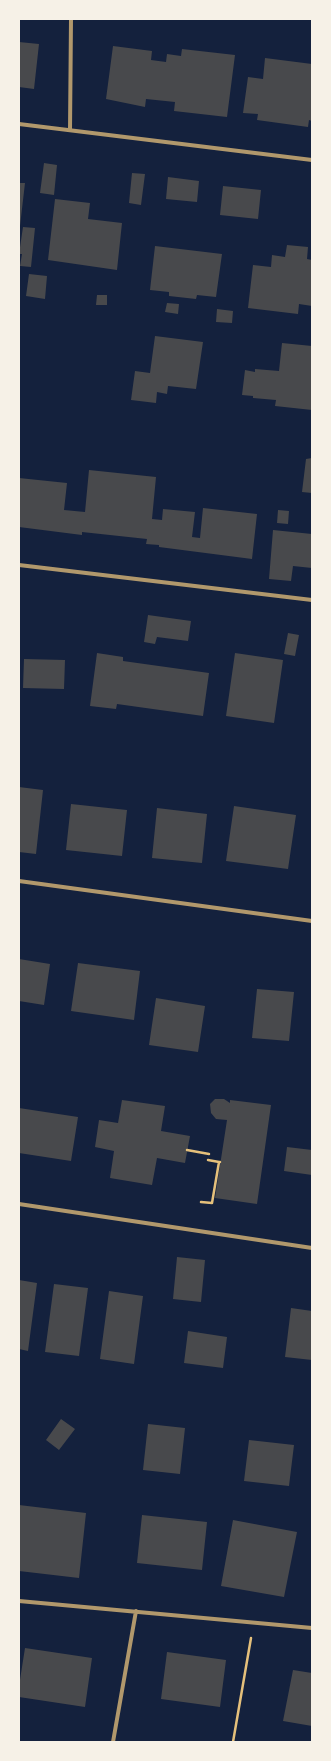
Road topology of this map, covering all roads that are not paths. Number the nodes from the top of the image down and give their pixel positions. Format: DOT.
graph roads {
  1 [pos="72,19"];
  2 [pos="19,124"];
  3 [pos="70,130"];
  4 [pos="312,160"];
  5 [pos="19,565"];
  6 [pos="312,600"];
  7 [pos="19,881"];
  8 [pos="312,921"];
  9 [pos="19,1204"];
  10 [pos="312,1248"];
  11 [pos="19,1601"];
  12 [pos="136,1611"];
  13 [pos="312,1628"];
  14 [pos="113,1742"];
  1 -- 3 [label="street"];
  2 -- 3 [label="street"];
  3 -- 4 [label="street"];
  5 -- 6 [label="street"];
  7 -- 8 [label="street"];
  9 -- 10 [label="street"];
  11 -- 12 [label="street"];
  12 -- 13 [label="street"];
  12 -- 14 [label="street"];
}
